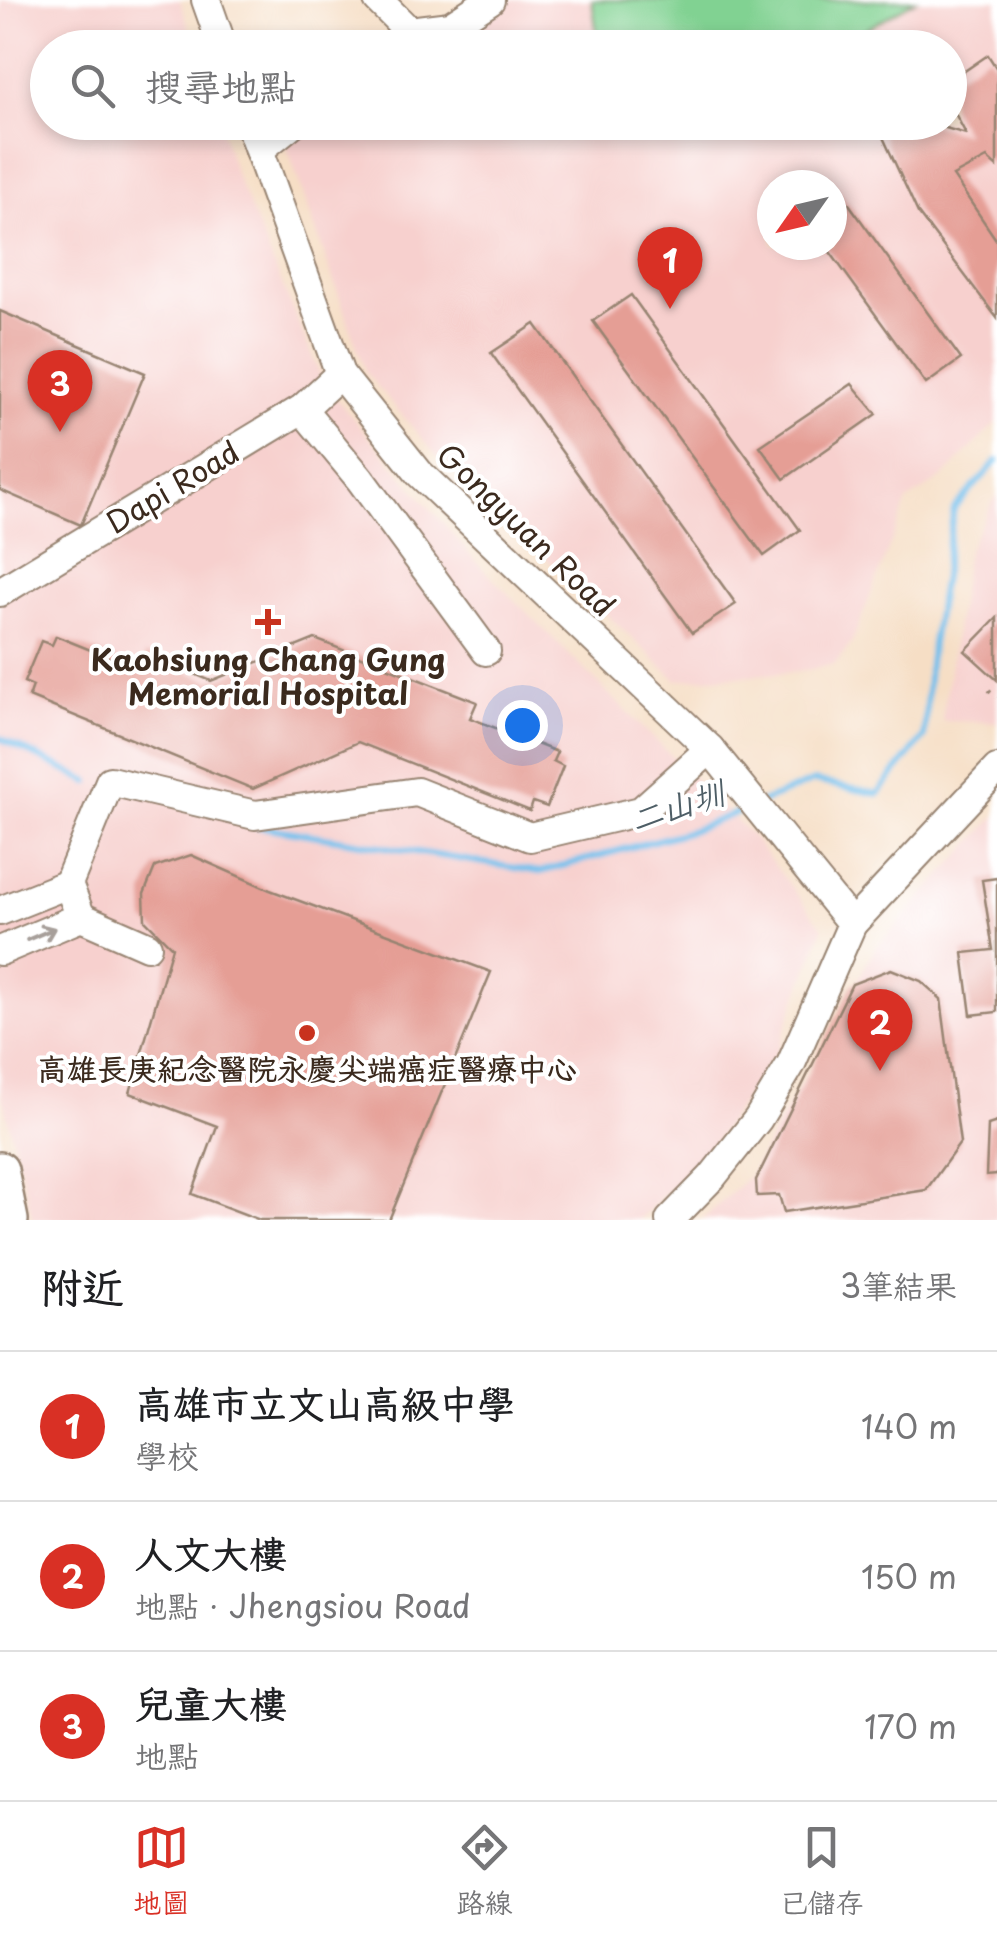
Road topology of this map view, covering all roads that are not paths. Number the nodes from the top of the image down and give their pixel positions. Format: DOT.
graph roads {
  1 [pos="206,0"];
  2 [pos="378,0"];
  3 [pos="490,0"];
  4 [pos="216,30"];
  5 [pos="394,30"];
  6 [pos="435,30"];
  7 [pos="255,140"];
  8 [pos="272,140"];
  9 [pos="259,150"];
  10 [pos="340,374"];
  11 [pos="302,409"];
  12 [pos="0,592"];
  13 [pos="486,651"];
  14 [pos="710,749"];
  15 [pos="997,769"];
  16 [pos="68,884"];
  17 [pos="0,911"];
  18 [pos="81,917"];
  19 [pos="852,924"];
  20 [pos="147,946"];
  21 [pos="0,951"];
  22 [pos="0,1170"];
  23 [pos="10,1220"];
  24 [pos="670,1220"];
  1 -- 4 [label="street"];
  2 -- 5 [label="street"];
  3 -- 6 [label="street"];
  7 -- 9 [label="street, Gongyuan Road"];
  8 -- 9 [label="street"];
  9 -- 10 [label="street, Gongyuan Road"];
  10 -- 11 [label="street, Dapi Road"];
  10 -- 14 [label="street, Gongyuan Road"];
  11 -- 12 [label="street, Dapi Road"];
  11 -- 13 [label="street"];
  14 -- 16 [label="street"];
  14 -- 19 [label="street, Gongyuan Road"];
  15 -- 19 [label="street"];
  16 -- 17 [label="street"];
  16 -- 18 [label="street"];
  18 -- 20 [label="street"];
  21 -- 18 [label="street, one-way"];
  19 -- 24 [label="street"];
  22 -- 23 [label="main road"];
}
